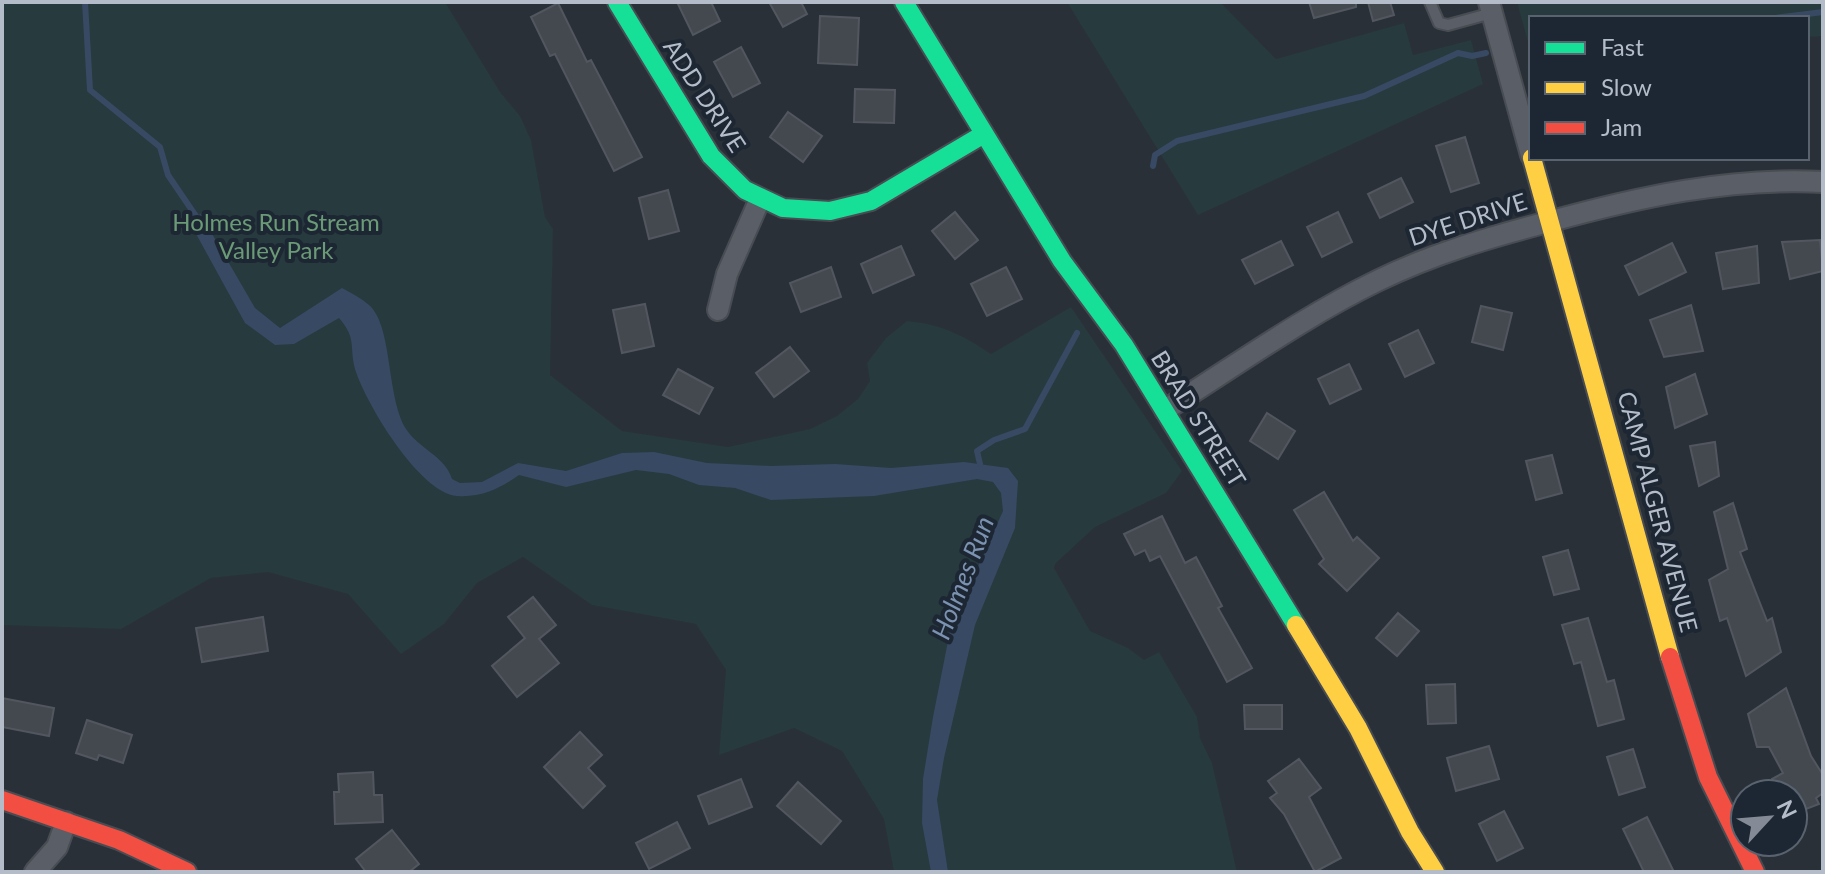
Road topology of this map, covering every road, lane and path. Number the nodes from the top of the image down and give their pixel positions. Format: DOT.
graph roads {
  1 [pos="617,2"];
  2 [pos="904,2"];
  3 [pos="1430,2"];
  4 [pos="1490,8"];
  5 [pos="984,134"];
  6 [pos="1529,149"];
  7 [pos="1532,160"];
  8 [pos="1823,182"];
  9 [pos="760,199"];
  10 [pos="1549,221"];
  11 [pos="718,310"];
  12 [pos="1165,410"];
  13 [pos="2,800"];
  14 [pos="66,822"];
  15 [pos="35,872"];
  16 [pos="187,872"];
  17 [pos="1435,872"];
  18 [pos="1755,872"];
  1 -- 9 [label="street, ADD DRIVE"];
  2 -- 5 [label="street, BRAD STREET"];
  3 -- 4 [label="lane"];
  4 -- 6 [label="street, CAMP ALGER AVENUE"];
  5 -- 9 [label="street, ADD DRIVE"];
  5 -- 12 [label="street, BRAD STREET"];
  7 -- 10 [label="street, CAMP ALGER AVENUE"];
  8 -- 10 [label="street, DYE DRIVE"];
  9 -- 11 [label="street"];
  10 -- 12 [label="street, DYE DRIVE"];
  10 -- 18 [label="street, CAMP ALGER AVENUE"];
  12 -- 17 [label="street, BRAD STREET"];
  13 -- 14 [label="street"];
  14 -- 15 [label="street"];
  14 -- 16 [label="street"];
}
